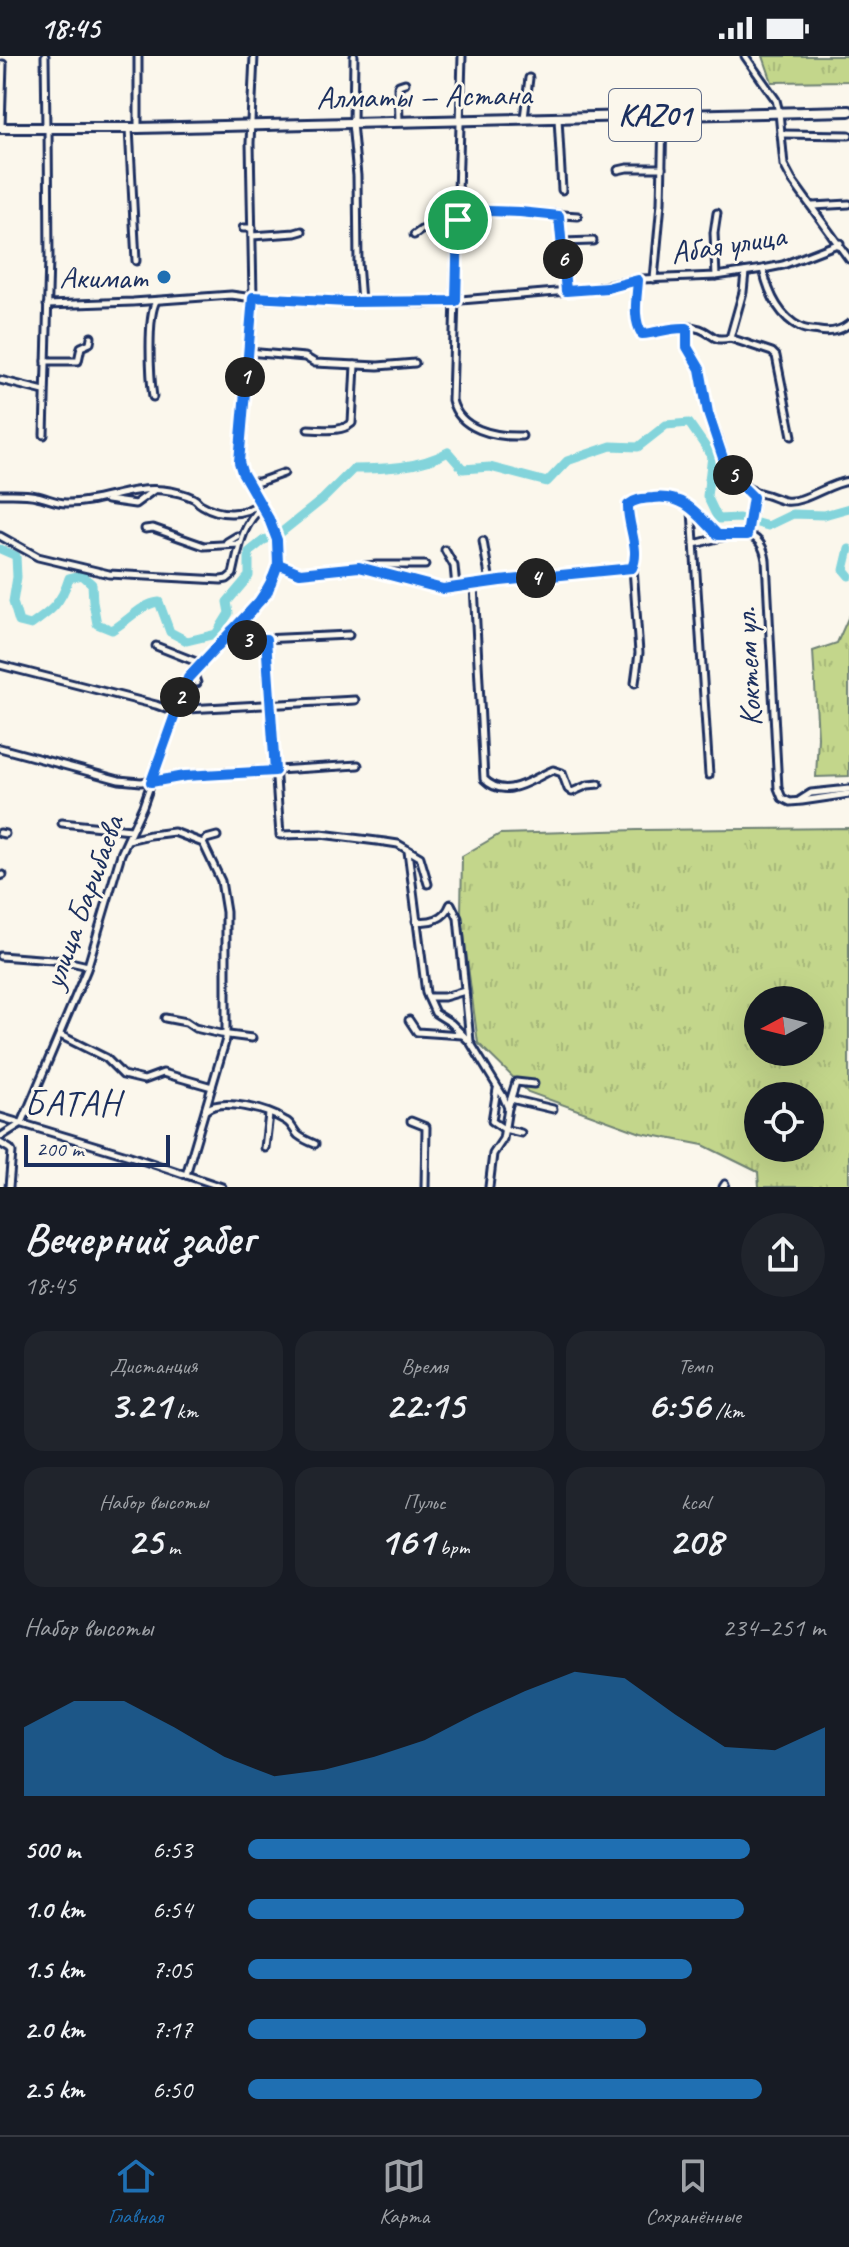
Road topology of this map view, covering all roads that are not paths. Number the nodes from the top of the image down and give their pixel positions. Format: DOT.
graph roads {
  1 [pos="45,56"];
  2 [pos="138,56"];
  3 [pos="254,56"];
  4 [pos="354,56"];
  5 [pos="462,56"];
  6 [pos="745,56"];
  7 [pos="3,64"];
  8 [pos="529,78"];
  9 [pos="405,83"];
  10 [pos="849,111"];
  11 [pos="779,112"];
  12 [pos="663,115"];
  13 [pos="558,117"];
  14 [pos="524,118"];
  15 [pos="461,119"];
  16 [pos="399,121"];
  17 [pos="353,122"];
  18 [pos="251,125"];
  19 [pos="1,128"];
  20 [pos="47,128"];
  21 [pos="134,128"];
  22 [pos="781,134"];
  23 [pos="849,135"];
  24 [pos="662,168"];
  25 [pos="618,170"];
  26 [pos="562,190"];
  27 [pos="849,204"];
  28 [pos="812,206"];
  29 [pos="458,210"];
  30 [pos="717,213"];
  31 [pos="559,216"];
  32 [pos="578,216"];
  33 [pos="458,220"];
  34 [pos="414,225"];
  35 [pos="243,228"];
  36 [pos="252,228"];
  37 [pos="421,230"];
  38 [pos="302,231"];
  39 [pos="414,235"];
  40 [pos="252,236"];
  41 [pos="593,241"];
  42 [pos="562,242"];
  43 [pos="840,243"];
  44 [pos="849,257"];
  45 [pos="136,261"];
  46 [pos="763,269"];
  47 [pos="745,272"];
  48 [pos="716,276"];
  49 [pos="651,279"];
  50 [pos="638,280"];
  51 [pos="566,291"];
  52 [pos="637,295"];
  53 [pos="253,297"];
  54 [pos="157,300"];
  55 [pos="361,301"];
  56 [pos="456,301"];
  57 [pos="47,305"];
  58 [pos="849,324"];
  59 [pos="687,328"];
  60 [pos="91,337"];
  61 [pos="730,338"];
  62 [pos="248,352"];
  63 [pos="305,357"];
  64 [pos="46,361"];
  65 [pos="415,363"];
  66 [pos="355,365"];
  67 [pos="305,368"];
  68 [pos="0,380"];
  69 [pos="44,391"];
  70 [pos="153,397"];
  71 [pos="308,429"];
  72 [pos="44,435"];
  73 [pos="522,436"];
  74 [pos="792,436"];
  75 [pos="284,473"];
  76 [pos="849,481"];
  77 [pos="247,482"];
  78 [pos="155,490"];
  79 [pos="0,494"];
  80 [pos="754,495"];
  81 [pos="108,498"];
  82 [pos="100,504"];
  83 [pos="261,505"];
  84 [pos="691,510"];
  85 [pos="145,529"];
  86 [pos="718,535"];
  87 [pos="747,535"];
  88 [pos="0,536"];
  89 [pos="237,536"];
  90 [pos="483,541"];
  91 [pos="223,544"];
  92 [pos="239,544"];
  93 [pos="694,544"];
  94 [pos="445,550"];
  95 [pos="278,564"];
  96 [pos="425,565"];
  97 [pos="359,567"];
  98 [pos="633,567"];
  99 [pos="490,582"];
  100 [pos="474,585"];
  101 [pos="456,587"];
  102 [pos="231,631"];
  103 [pos="349,635"];
  104 [pos="266,639"];
  105 [pos="156,646"];
  106 [pos="200,664"];
  107 [pos="0,665"];
  108 [pos="193,671"];
  109 [pos="197,683"];
  110 [pos="635,683"];
  111 [pos="355,700"];
  112 [pos="271,705"];
  113 [pos="176,709"];
  114 [pos="0,748"];
  115 [pos="358,765"];
  116 [pos="275,771"];
  117 [pos="709,775"];
  118 [pos="151,782"];
  119 [pos="599,784"];
  120 [pos="849,792"];
  121 [pos="62,823"];
  122 [pos="131,830"];
  123 [pos="217,836"];
  124 [pos="127,840"];
  125 [pos="203,843"];
  126 [pos="408,851"];
  127 [pos="428,884"];
  128 [pos="416,921"];
  129 [pos="0,956"];
  130 [pos="88,966"];
  131 [pos="465,991"];
  132 [pos="428,997"];
  133 [pos="165,1018"];
  134 [pos="409,1020"];
  135 [pos="60,1035"];
  136 [pos="227,1035"];
  137 [pos="463,1036"];
  138 [pos="252,1038"];
  139 [pos="470,1042"];
  140 [pos="534,1084"];
  141 [pos="212,1087"];
  142 [pos="497,1088"];
  143 [pos="511,1099"];
  144 [pos="508,1108"];
  145 [pos="553,1109"];
  146 [pos="205,1110"];
  147 [pos="269,1114"];
  148 [pos="0,1117"];
  149 [pos="411,1121"];
  150 [pos="22,1123"];
  151 [pos="504,1129"];
  152 [pos="521,1133"];
  153 [pos="0,1137"];
  154 [pos="0,1143"];
  155 [pos="315,1144"];
  156 [pos="265,1148"];
  157 [pos="186,1175"];
  158 [pos="9,1187"];
  159 [pos="222,1187"];
  160 [pos="425,1187"];
  161 [pos="489,1187"];
  1 -- 20 [label="street"];
  2 -- 21 [label="street"];
  3 -- 18 [label="street"];
  4 -- 17 [label="street"];
  5 -- 15 [label="street"];
  6 -- 11 [label="street"];
  7 -- 19 [label="street"];
  8 -- 14 [label="street"];
  9 -- 16 [label="street"];
  10 -- 11 [label="highway, Алматы — Астана / KАZ01"];
  11 -- 12 [label="highway, Алматы — Астана / KАZ01"];
  11 -- 22 [label="street"];
  12 -- 13 [label="highway, Алматы — Астана / KАZ01"];
  12 -- 24 [label="street"];
  13 -- 14 [label="highway, Алматы — Астана / KАZ01"];
  13 -- 26 [label="street"];
  14 -- 15 [label="highway, Алматы — Астана / KАZ01"];
  15 -- 16 [label="highway, Алматы — Астана / KАZ01"];
  15 -- 29 [label="street"];
  16 -- 17 [label="highway, Алматы — Астана / KАZ01"];
  17 -- 18 [label="highway, Алматы — Астана / KАZ01"];
  17 -- 55 [label="street"];
  18 -- 21 [label="highway, Алматы — Астана / KАZ01"];
  18 -- 36 [label="street"];
  19 -- 20 [label="highway, Алматы — Астана / KАZ01"];
  20 -- 21 [label="highway, Алматы — Астана / KАZ01"];
  20 -- 57 [label="street"];
  21 -- 45 [label="street"];
  22 -- 23 [label="street"];
  22 -- 28 [label="street"];
  24 -- 25 [label="street"];
  24 -- 49 [label="street"];
  27 -- 28 [label="street"];
  28 -- 43 [label="street"];
  29 -- 31 [label="street"];
  29 -- 33 [label="street"];
  30 -- 48 [label="street"];
  31 -- 32 [label="street"];
  31 -- 42 [label="street"];
  33 -- 37 [label="street"];
  33 -- 56 [label="street"];
  34 -- 37 [label="street"];
  35 -- 36 [label="street"];
  36 -- 40 [label="street"];
  37 -- 39 [label="street"];
  38 -- 40 [label="street"];
  40 -- 53 [label="street"];
  41 -- 42 [label="street"];
  42 -- 51 [label="street"];
  43 -- 44 [label="street"];
  43 -- 46 [label="street, Абая улица"];
  46 -- 47 [label="street, Абая улица"];
  46 -- 58 [label="street"];
  47 -- 48 [label="street, Абая улица"];
  47 -- 61 [label="street"];
  48 -- 49 [label="street, Абая улица"];
  49 -- 50 [label="street, Абая улица"];
  49 -- 52 [label="street"];
  50 -- 51 [label="street, Абая улица"];
  50 -- 52 [label="street"];
  51 -- 56 [label="street, Абая улица"];
  52 -- 59 [label="street"];
  53 -- 54 [label="street, Абая улица"];
  53 -- 55 [label="street, Абая улица"];
  53 -- 62 [label="street"];
  54 -- 57 [label="street, Абая улица"];
  54 -- 70 [label="street"];
  55 -- 56 [label="street, Абая улица"];
  56 -- 73 [label="street"];
  57 -- 64 [label="street"];
  59 -- 61 [label="street"];
  59 -- 80 [label="street"];
  60 -- 64 [label="street"];
  61 -- 74 [label="street"];
  62 -- 63 [label="street"];
  62 -- 77 [label="street"];
  63 -- 66 [label="street"];
  63 -- 67 [label="street"];
  64 -- 69 [label="street"];
  65 -- 66 [label="street"];
  66 -- 71 [label="street"];
  68 -- 69 [label="street"];
  69 -- 72 [label="street"];
  75 -- 77 [label="street"];
  76 -- 80 [label="street"];
  77 -- 83 [label="street"];
  78 -- 81 [label="street"];
  78 -- 81 [label="street"];
  78 -- 83 [label="street"];
  79 -- 81 [label="street"];
  80 -- 87 [label="street"];
  81 -- 82 [label="street"];
  83 -- 92 [label="street"];
  83 -- 95 [label="street"];
  84 -- 86 [label="street"];
  84 -- 93 [label="street"];
  84 -- 98 [label="street"];
  85 -- 91 [label="street"];
  86 -- 87 [label="street"];
  86 -- 93 [label="street"];
  87 -- 120 [label="street, Коктем ул."];
  88 -- 92 [label="street"];
  89 -- 91 [label="street"];
  90 -- 99 [label="street"];
  91 -- 92 [label="street"];
  93 -- 117 [label="street"];
  94 -- 101 [label="street"];
  95 -- 97 [label="street"];
  95 -- 102 [label="street"];
  96 -- 97 [label="street"];
  97 -- 101 [label="street"];
  98 -- 99 [label="street"];
  98 -- 110 [label="street"];
  99 -- 100 [label="street"];
  100 -- 101 [label="street"];
  100 -- 119 [label="street"];
  102 -- 104 [label="street"];
  102 -- 106 [label="street"];
  103 -- 104 [label="street"];
  104 -- 112 [label="street"];
  105 -- 106 [label="street"];
  106 -- 108 [label="street"];
  107 -- 113 [label="street"];
  108 -- 109 [label="street"];
  108 -- 113 [label="street, улица Барибаева"];
  111 -- 112 [label="street"];
  112 -- 113 [label="street"];
  112 -- 116 [label="street"];
  113 -- 118 [label="street, улица Барибаева"];
  114 -- 118 [label="street"];
  115 -- 116 [label="street"];
  116 -- 118 [label="street"];
  116 -- 126 [label="street"];
  118 -- 122 [label="street, улица Барибаева"];
  121 -- 122 [label="street"];
  122 -- 124 [label="street, улица Барибаева"];
  123 -- 125 [label="street"];
  124 -- 125 [label="street"];
  124 -- 130 [label="street, улица Барибаева"];
  125 -- 136 [label="street"];
  126 -- 127 [label="street"];
  126 -- 128 [label="street"];
  128 -- 131 [label="street"];
  128 -- 132 [label="street"];
  129 -- 130 [label="street"];
  130 -- 135 [label="street, улица Барибаева"];
  131 -- 132 [label="street"];
  131 -- 139 [label="street"];
  132 -- 137 [label="street"];
  133 -- 136 [label="street"];
  134 -- 137 [label="street"];
  135 -- 141 [label="street"];
  135 -- 150 [label="street, улица Барибаева"];
  136 -- 138 [label="street"];
  136 -- 141 [label="street"];
  137 -- 139 [label="street"];
  139 -- 142 [label="street"];
  140 -- 143 [label="street"];
  141 -- 146 [label="street"];
  142 -- 144 [label="street"];
  142 -- 151 [label="street"];
  143 -- 144 [label="street"];
  143 -- 145 [label="street"];
  144 -- 151 [label="street"];
  146 -- 147 [label="street"];
  146 -- 157 [label="street"];
  147 -- 155 [label="street"];
  147 -- 156 [label="street"];
  148 -- 150 [label="street"];
  149 -- 160 [label="street"];
  150 -- 153 [label="street"];
  150 -- 157 [label="street"];
  151 -- 152 [label="street"];
  151 -- 161 [label="street"];
  154 -- 158 [label="street"];
  157 -- 159 [label="street"];
}
